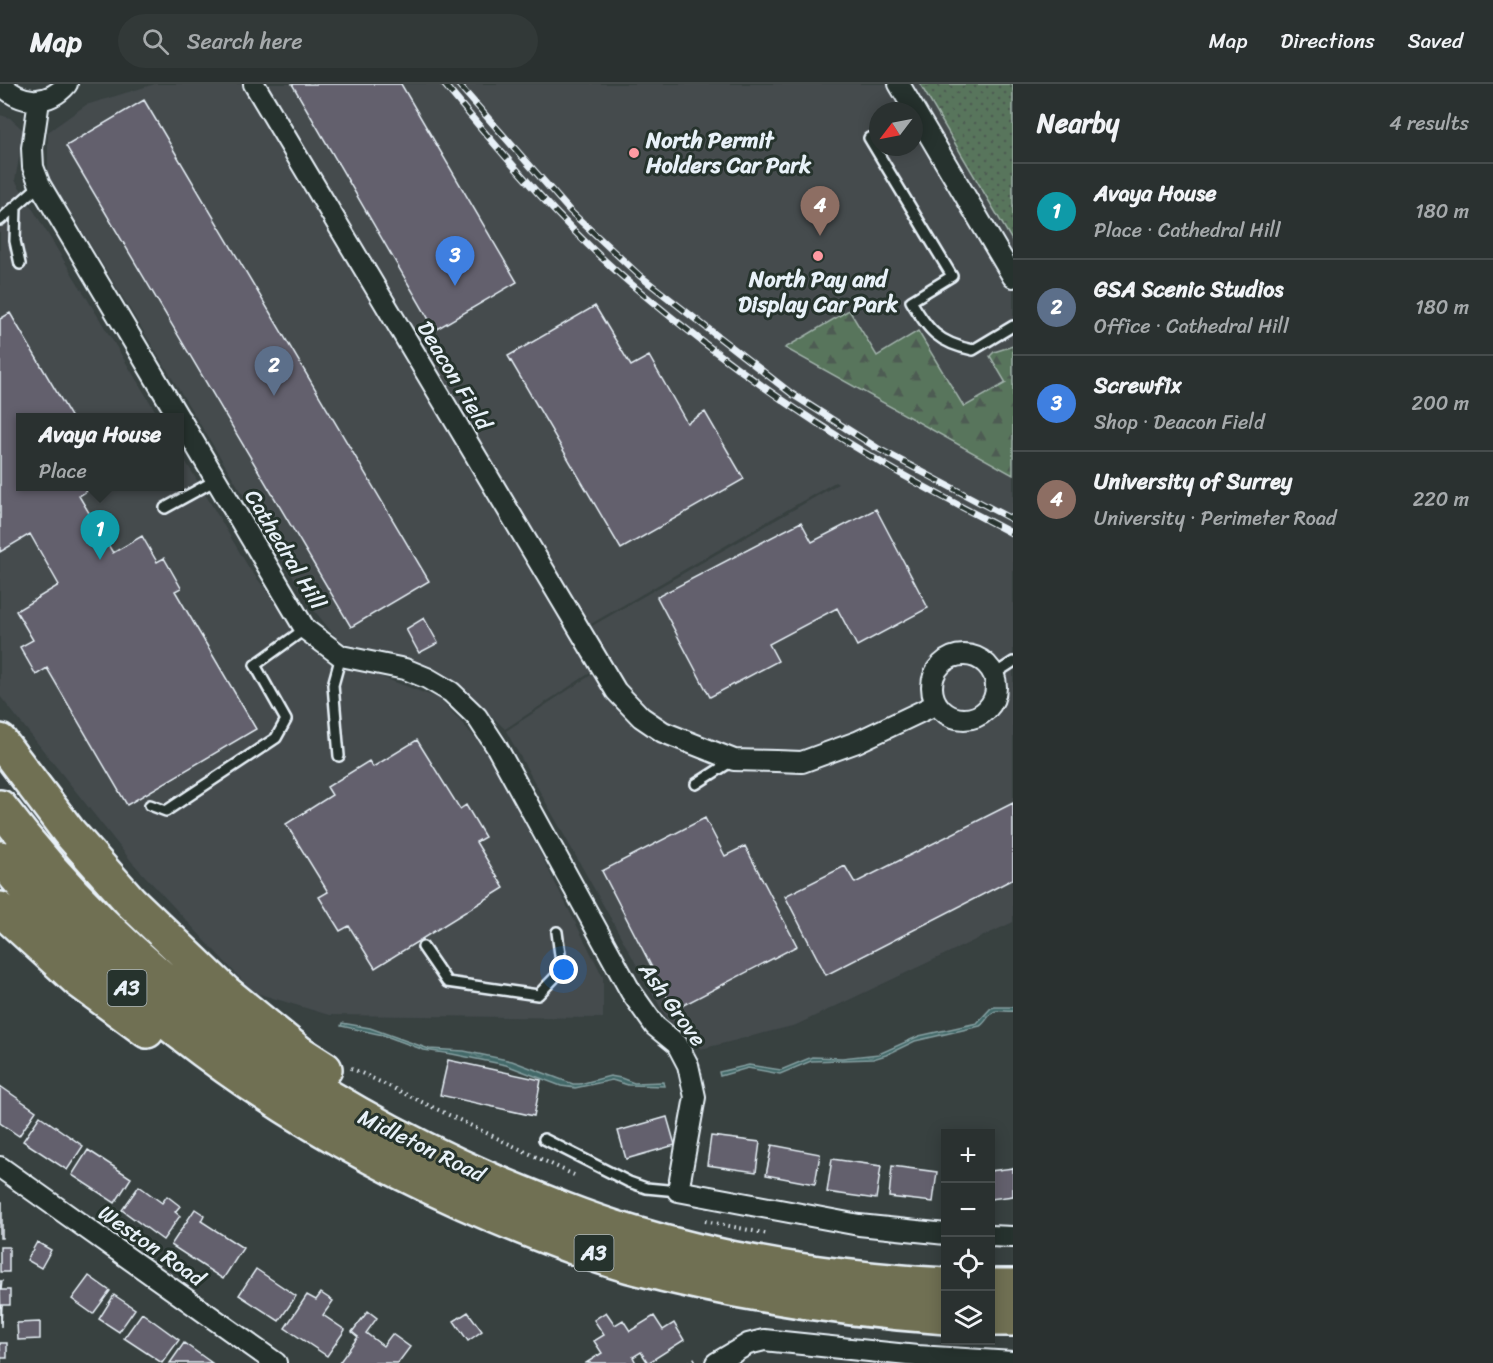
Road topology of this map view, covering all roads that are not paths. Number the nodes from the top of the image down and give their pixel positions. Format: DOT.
graph roads {
  1 [pos="67,84"];
  2 [pos="254,84"];
  3 [pos="899,84"];
  4 [pos="3,90"];
  5 [pos="39,101"];
  6 [pos="880,156"];
  7 [pos="40,185"];
  8 [pos="16,206"];
  9 [pos="0,220"];
  10 [pos="20,264"];
  11 [pos="1013,277"];
  12 [pos="1013,326"];
  13 [pos="176,413"];
  14 [pos="185,439"];
  15 [pos="216,480"];
  16 [pos="165,508"];
  17 [pos="305,629"];
  18 [pos="341,656"];
  19 [pos="1013,662"];
  20 [pos="993,675"];
  21 [pos="937,704"];
  22 [pos="0,741"];
  23 [pos="496,746"];
  24 [pos="339,756"];
  25 [pos="734,760"];
  26 [pos="696,784"];
  27 [pos="150,805"];
  28 [pos="0,807"];
  29 [pos="0,858"];
  30 [pos="0,909"];
  31 [pos="557,932"];
  32 [pos="423,947"];
  33 [pos="272,1099"];
  34 [pos="544,1139"];
  35 [pos="0,1167"];
  36 [pos="678,1191"];
  37 [pos="530,1196"];
  38 [pos="941,1234"];
  39 [pos="995,1236"];
  40 [pos="1013,1237"];
  41 [pos="941,1285"];
  42 [pos="995,1286"];
  43 [pos="1013,1286"];
  44 [pos="941,1317"];
  45 [pos="995,1319"];
  46 [pos="1013,1319"];
  47 [pos="1013,1362"];
  48 [pos="276,1363"];
  49 [pos="716,1363"];
  1 -- 5 [label="street"];
  2 -- 25 [label="street, Deacon Field"];
  3 -- 11 [label="street"];
  4 -- 5 [label="street"];
  5 -- 7 [label="street, Cathedral Hill"];
  6 -- 12 [label="lane"];
  7 -- 8 [label="lane"];
  7 -- 13 [label="street, Cathedral Hill"];
  8 -- 9 [label="lane"];
  8 -- 10 [label="lane"];
  14 -- 15 [label="street, Cathedral Hill"];
  15 -- 16 [label="lane"];
  15 -- 17 [label="street, Cathedral Hill"];
  17 -- 18 [label="street, Cathedral Hill"];
  17 -- 27 [label="lane"];
  18 -- 23 [label="street, Cathedral Hill"];
  18 -- 24 [label="lane"];
  19 -- 20 [label="lane"];
  20 -- 21 [label="street"];
  20 -- 21 [label="street"];
  21 -- 25 [label="street, Deacon Field"];
  22 -- 37 [label="highway"];
  23 -- 36 [label="street, Ash Grove"];
  25 -- 26 [label="lane"];
  28 -- 37 [label="highway, Midleton Road / A3"];
  29 -- 33 [label="highway, Midleton Road / A3"];
  30 -- 33 [label="highway"];
  31 -- 32 [label="lane"];
  33 -- 44 [label="highway, Midleton Road / A3"];
  34 -- 36 [label="lane"];
  35 -- 48 [label="street, Weston Road"];
  36 -- 38 [label="street"];
  37 -- 41 [label="highway, Midleton Road / A3"];
  39 -- 40 [label="street"];
  42 -- 43 [label="highway"];
  45 -- 46 [label="highway"];
  47 -- 49 [label="street"];
}
